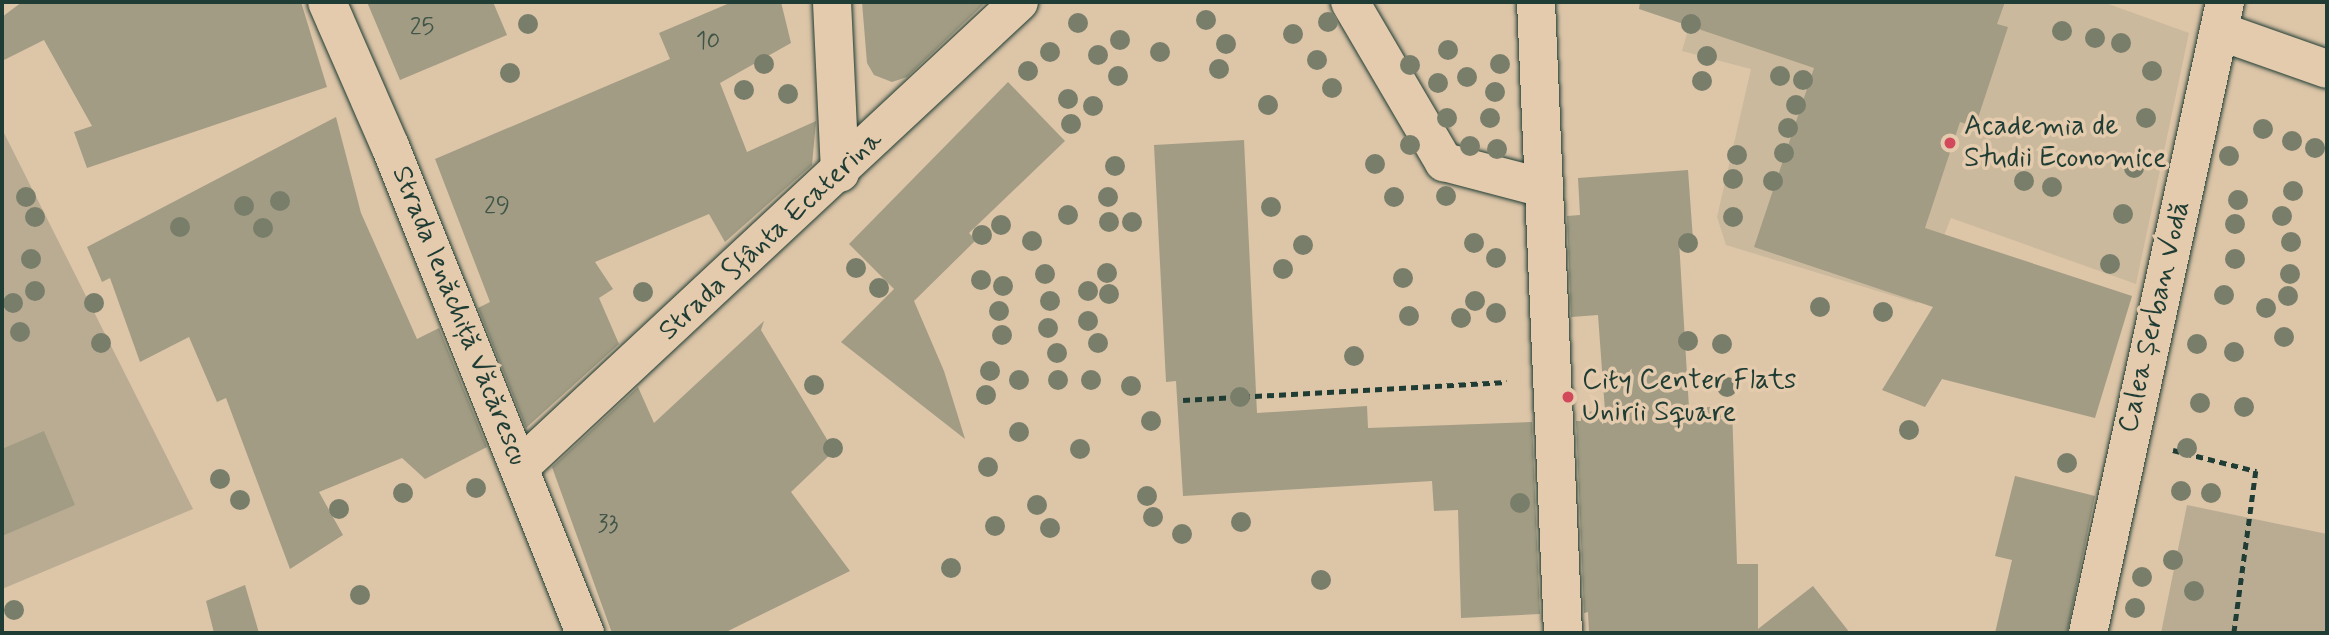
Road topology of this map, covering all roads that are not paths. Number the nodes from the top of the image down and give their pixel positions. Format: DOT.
graph roads {
  1 [pos="327,2"];
  2 [pos="832,2"];
  3 [pos="1019,2"];
  4 [pos="1350,2"];
  5 [pos="1536,2"];
  6 [pos="2222,16"];
  7 [pos="2327,69"];
  8 [pos="840,173"];
  9 [pos="1544,188"];
  10 [pos="520,467"];
  11 [pos="585,633"];
  12 [pos="1563,633"];
  13 [pos="2088,633"];
  1 -- 10 [label="street, Strada Ienăchiță Văcărescu"];
  2 -- 8 [label="street"];
  3 -- 8 [label="street, Strada Sfânta Ecaterina"];
  4 -- 9 [label="street"];
  5 -- 9 [label="street"];
  6 -- 7 [label="street"];
  6 -- 13 [label="street, Calea Șerban Vodă"];
  8 -- 10 [label="street, Strada Sfânta Ecaterina"];
  9 -- 12 [label="street"];
  10 -- 11 [label="street, Strada Ienăchiță Văcărescu"];
}
